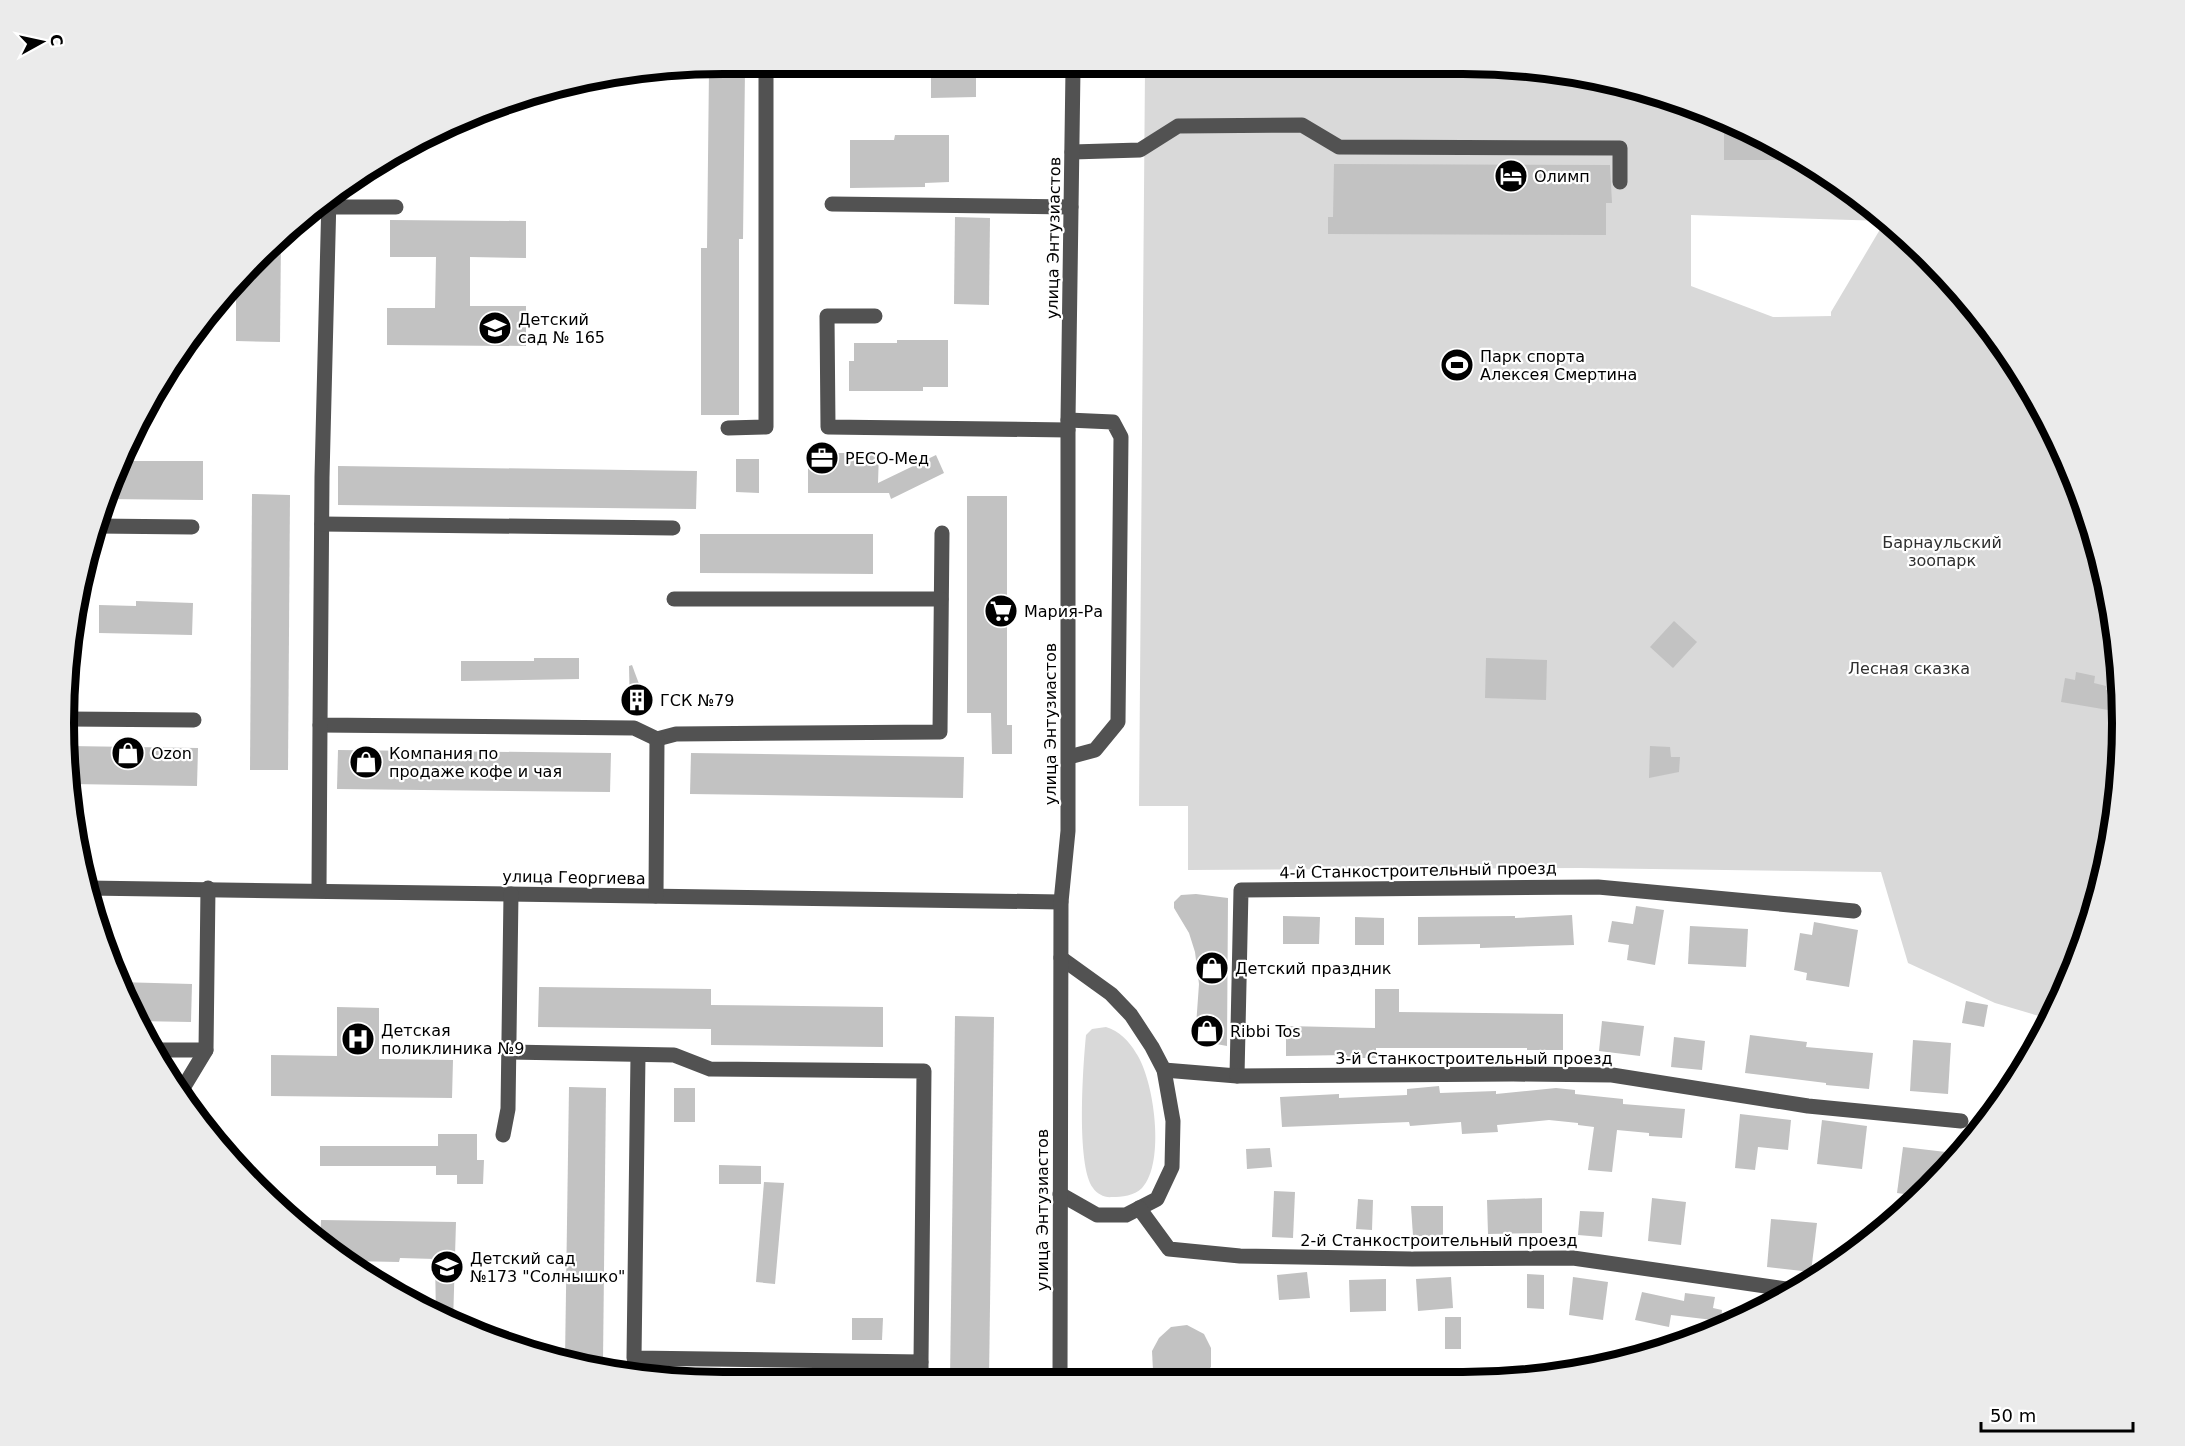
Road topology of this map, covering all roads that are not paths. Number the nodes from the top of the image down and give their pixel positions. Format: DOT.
graph roads {
  1 [pos="766,74"];
  2 [pos="1073,74"];
  3 [pos="1072,152"];
  4 [pos="1620,182"];
  5 [pos="334,204"];
  6 [pos="832,204"];
  7 [pos="396,207"];
  8 [pos="1071,207"];
  9 [pos="325,211"];
  10 [pos="875,315"];
  11 [pos="1068,425"];
  12 [pos="728,428"];
  13 [pos="322,524"];
  14 [pos="104,526"];
  15 [pos="192,527"];
  16 [pos="673,528"];
  17 [pos="942,533"];
  18 [pos="941,598"];
  19 [pos="674,599"];
  20 [pos="74,719"];
  21 [pos="194,720"];
  22 [pos="320,725"];
  23 [pos="657,739"];
  24 [pos="1069,757"];
  25 [pos="95,888"];
  26 [pos="208,888"];
  27 [pos="319,890"];
  28 [pos="511,894"];
  29 [pos="656,896"];
  30 [pos="1061,902"];
  31 [pos="1854,911"];
  32 [pos="1061,958"];
  33 [pos="162,1050"];
  34 [pos="206,1050"];
  35 [pos="509,1052"];
  36 [pos="638,1055"];
  37 [pos="1164,1070"];
  38 [pos="1237,1076"];
  39 [pos="184,1086"];
  40 [pos="1961,1121"];
  41 [pos="503,1135"];
  42 [pos="1060,1194"];
  43 [pos="1139,1208"];
  44 [pos="1781,1288"];
  45 [pos="921,1362"];
  46 [pos="921,1372"];
  47 [pos="1060,1372"];
  1 -- 12 [label="street"];
  2 -- 3 [label="street, улица Энтузиастов"];
  3 -- 4 [label="street"];
  3 -- 8 [label="street, улица Энтузиастов"];
  5 -- 7 [label="street"];
  6 -- 8 [label="street"];
  8 -- 11 [label="street, улица Энтузиастов"];
  9 -- 13 [label="street"];
  10 -- 11 [label="street"];
  11 -- 24 [label="street, улица Энтузиастов"];
  11 -- 24 [label="street"];
  13 -- 16 [label="street"];
  13 -- 22 [label="street"];
  14 -- 15 [label="street"];
  17 -- 18 [label="street"];
  18 -- 19 [label="street"];
  18 -- 23 [label="street"];
  20 -- 21 [label="street"];
  22 -- 23 [label="street"];
  22 -- 27 [label="street"];
  23 -- 29 [label="street"];
  24 -- 30 [label="street, улица Энтузиастов"];
  25 -- 26 [label="street, улица Георгиева"];
  26 -- 27 [label="street, улица Георгиева"];
  26 -- 34 [label="street"];
  27 -- 28 [label="street, улица Георгиева"];
  28 -- 29 [label="street, улица Георгиева"];
  28 -- 35 [label="street"];
  29 -- 30 [label="street, улица Георгиева"];
  30 -- 32 [label="street, улица Энтузиастов"];
  31 -- 38 [label="street, 4-й Станкостроительный проезд"];
  32 -- 37 [label="street"];
  32 -- 42 [label="street, улица Энтузиастов"];
  33 -- 34 [label="street"];
  34 -- 39 [label="street"];
  35 -- 36 [label="street"];
  35 -- 41 [label="street"];
  36 -- 45 [label="street"];
  36 -- 45 [label="street"];
  37 -- 38 [label="street"];
  37 -- 43 [label="street"];
  38 -- 40 [label="street, 3-й Станкостроительный проезд"];
  42 -- 43 [label="street"];
  42 -- 47 [label="street, улица Энтузиастов"];
  43 -- 44 [label="street, 2-й Станкостроительный проезд"];
  45 -- 46 [label="street"];
}
